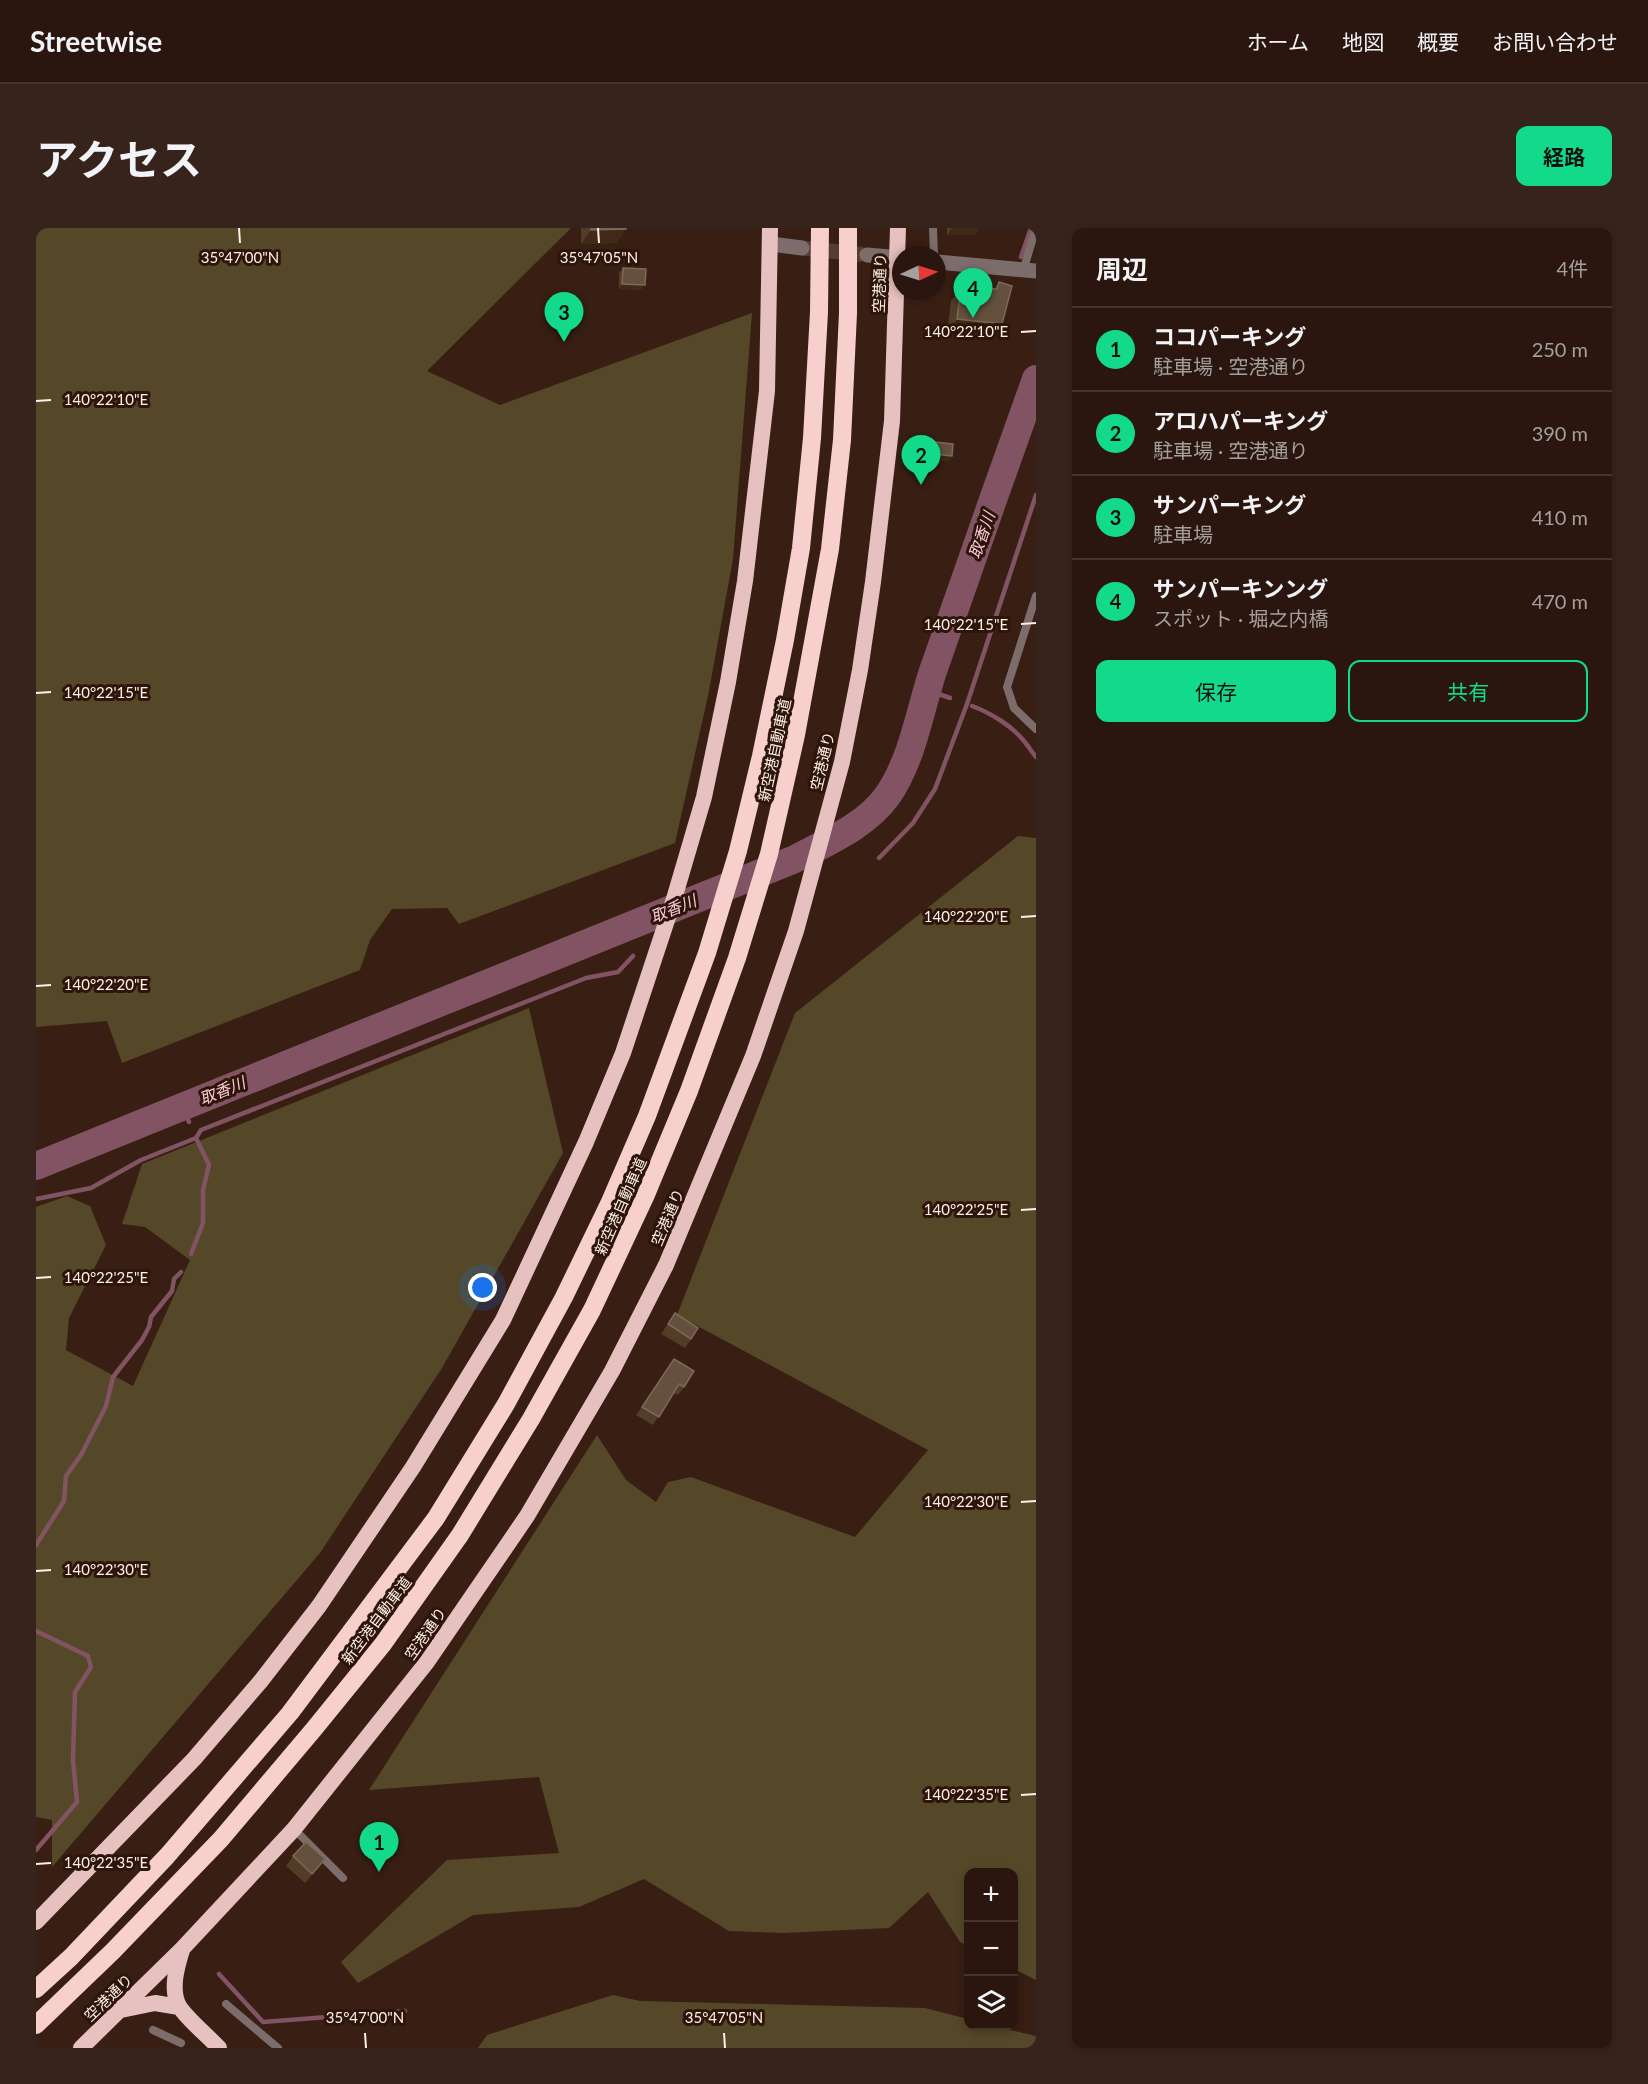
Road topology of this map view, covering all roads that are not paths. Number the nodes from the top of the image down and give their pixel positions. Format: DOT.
graph roads {
  1 [pos="820,228"];
  2 [pos="848,228"];
  3 [pos="898,228"];
  4 [pos="933,228"];
  5 [pos="1036,228"];
  6 [pos="771,236"];
  7 [pos="899,246"];
  8 [pos="933,246"];
  9 [pos="802,248"];
  10 [pos="867,255"];
  11 [pos="892,257"];
  12 [pos="946,263"];
  13 [pos="1030,271"];
  14 [pos="897,300"];
  15 [pos="1036,596"];
  16 [pos="1036,729"];
  17 [pos="294,1829"];
  18 [pos="343,1878"];
  19 [pos="36,1922"];
  20 [pos="182,1949"];
  21 [pos="36,1989"];
  22 [pos="226,2004"];
  23 [pos="179,2007"];
  24 [pos="121,2010"];
  25 [pos="36,2025"];
  26 [pos="153,2031"];
  27 [pos="181,2043"];
  28 [pos="81,2048"];
  29 [pos="219,2048"];
  30 [pos="278,2048"];
  1 -- 21 [label="highway, 新空港自動車道"];
  2 -- 25 [label="highway, 新空港自動車道"];
  3 -- 7 [label="highway, 空港通り"];
  4 -- 8 [label="lane"];
  5 -- 13 [label="lane"];
  6 -- 9 [label="street"];
  6 -- 19 [label="highway"];
  10 -- 11 [label="street"];
  12 -- 13 [label="street"];
  14 -- 17 [label="highway, 空港通り"];
  15 -- 16 [label="lane"];
  17 -- 18 [label="lane"];
  17 -- 20 [label="highway, 空港通り"];
  20 -- 23 [label="highway"];
  20 -- 24 [label="highway, 空港通り"];
  22 -- 30 [label="lane"];
  23 -- 24 [label="highway"];
  23 -- 29 [label="highway"];
  24 -- 28 [label="highway, 空港通り"];
  26 -- 27 [label="lane"];
}
